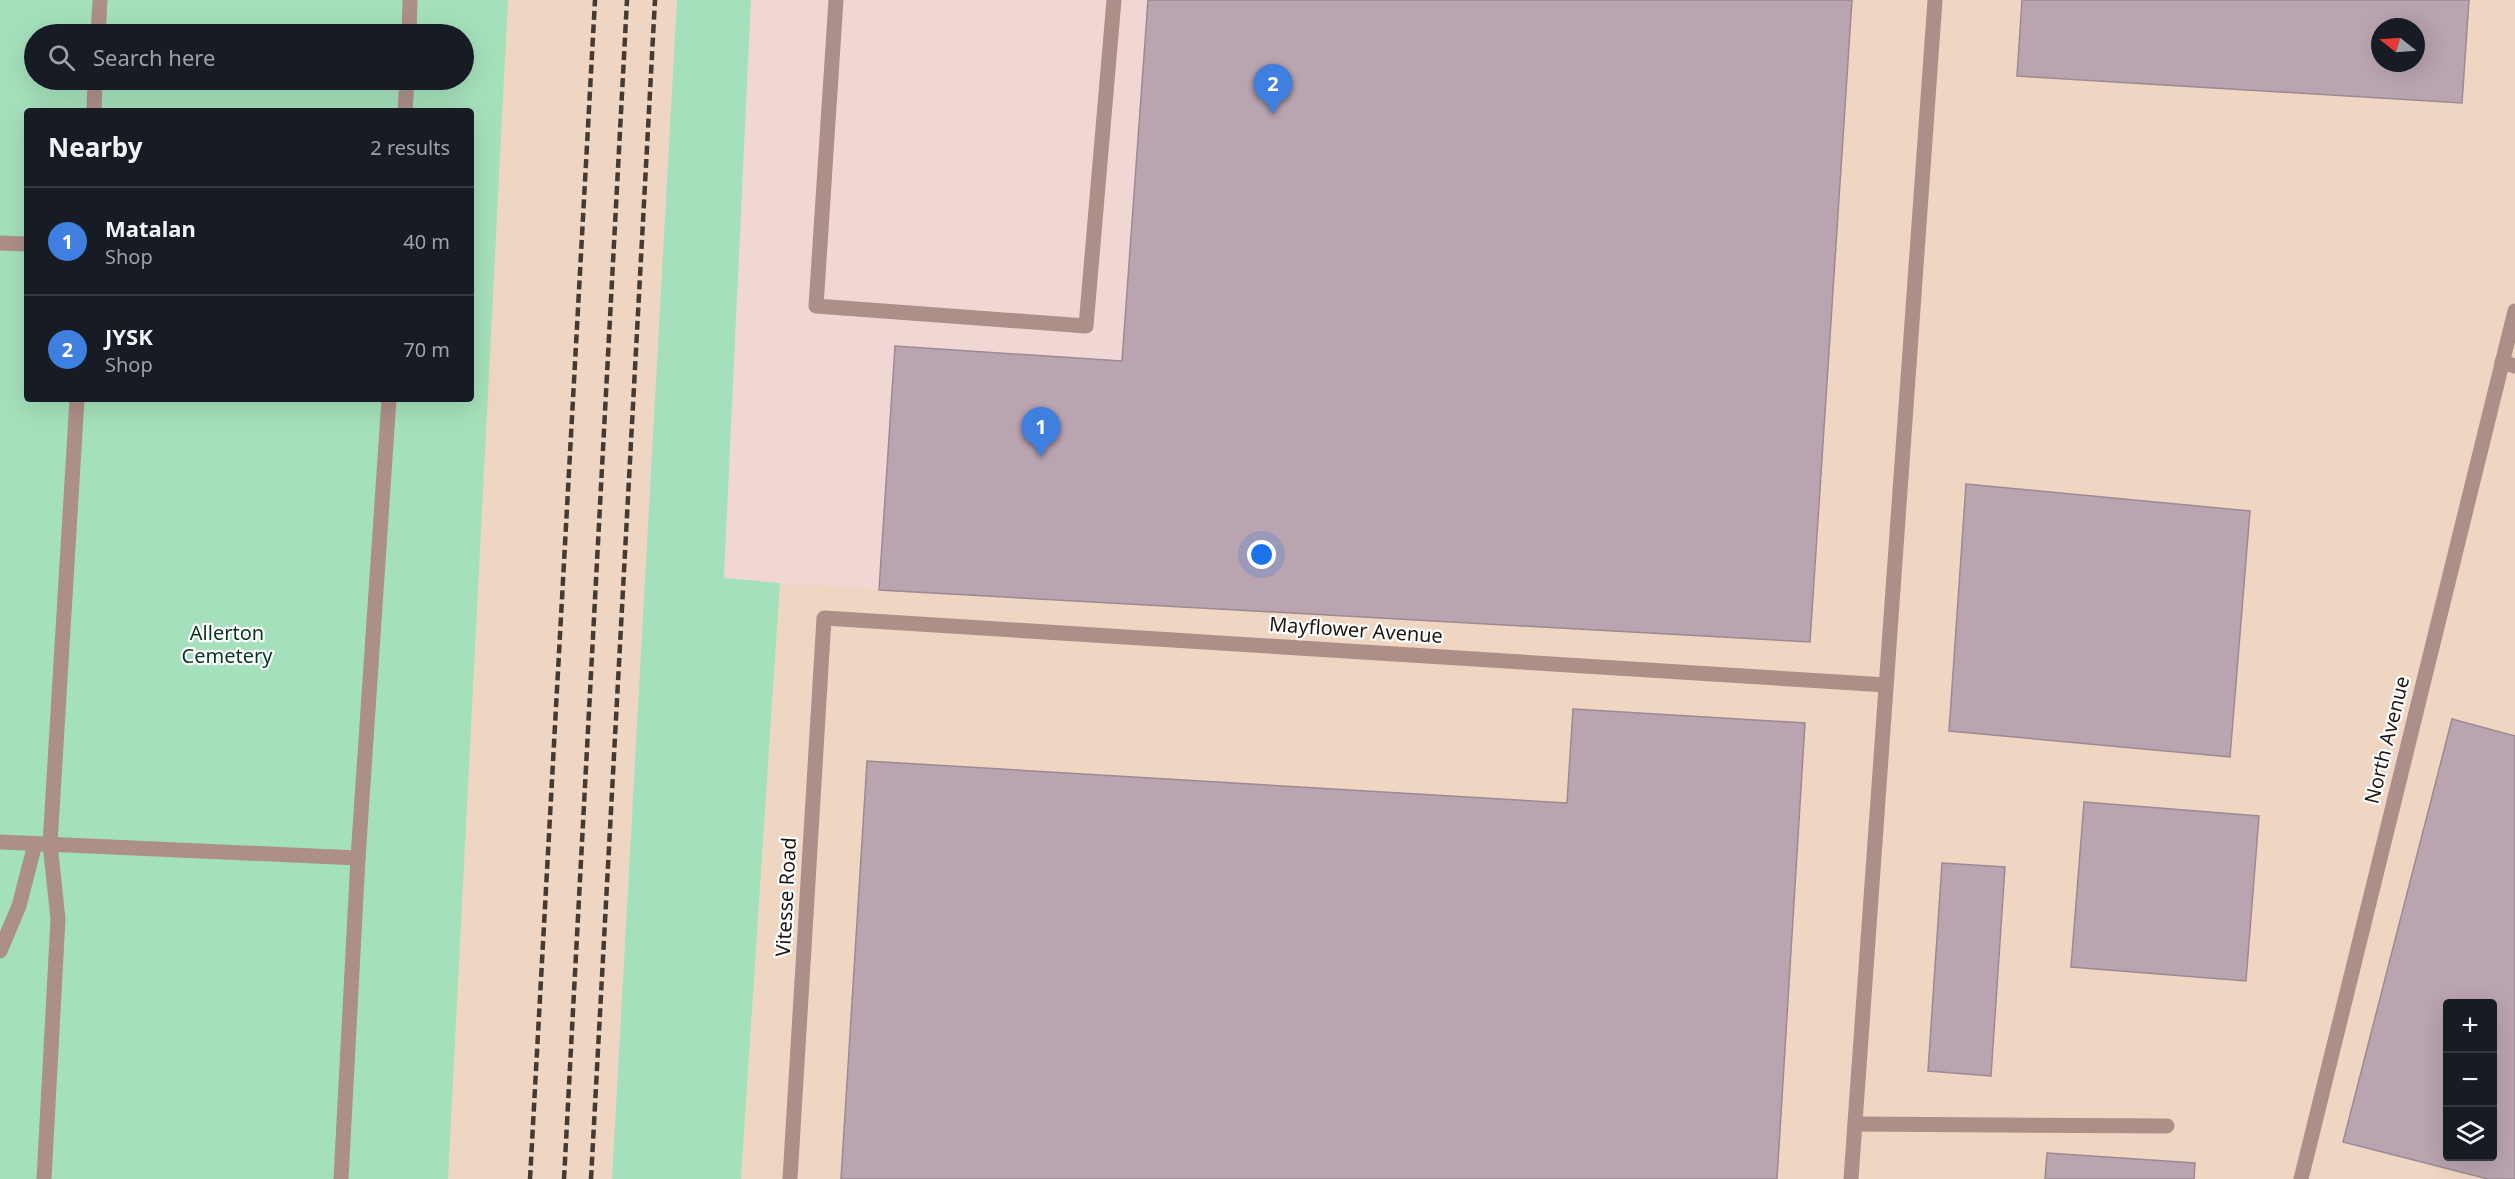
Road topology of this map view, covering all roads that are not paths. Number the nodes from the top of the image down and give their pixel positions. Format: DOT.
graph roads {
  1 [pos="100,0"];
  2 [pos="410,0"];
  3 [pos="836,0"];
  4 [pos="1114,0"];
  5 [pos="1934,1"];
  6 [pos="99,24"];
  7 [pos="409,24"];
  8 [pos="95,90"];
  9 [pos="406,90"];
  10 [pos="94,108"];
  11 [pos="405,108"];
  12 [pos="0,243"];
  13 [pos="24,244"];
  14 [pos="2515,311"];
  15 [pos="2509,364"];
  16 [pos="77,402"];
  17 [pos="389,402"];
  18 [pos="824,618"];
  19 [pos="1886,685"];
  20 [pos="0,842"];
  21 [pos="42,844"];
  22 [pos="358,858"];
  23 [pos="0,951"];
  24 [pos="1855,1124"];
  25 [pos="2167,1126"];
  26 [pos="44,1179"];
  27 [pos="341,1179"];
  28 [pos="790,1179"];
  29 [pos="1851,1179"];
  30 [pos="2301,1179"];
  1 -- 6 [label="street"];
  2 -- 7 [label="street"];
  3 -- 4 [label="street"];
  5 -- 19 [label="street"];
  8 -- 10 [label="street"];
  9 -- 11 [label="street"];
  12 -- 13 [label="street"];
  14 -- 15 [label="street, North Avenue"];
  15 -- 30 [label="street, North Avenue"];
  16 -- 21 [label="street"];
  17 -- 22 [label="street"];
  18 -- 19 [label="street, Mayflower Avenue"];
  18 -- 28 [label="street, Vitesse Road"];
  19 -- 24 [label="street"];
  20 -- 21 [label="street"];
  21 -- 22 [label="street"];
  21 -- 23 [label="street"];
  21 -- 26 [label="street"];
  22 -- 27 [label="street"];
  24 -- 25 [label="street"];
  24 -- 29 [label="street"];
}
